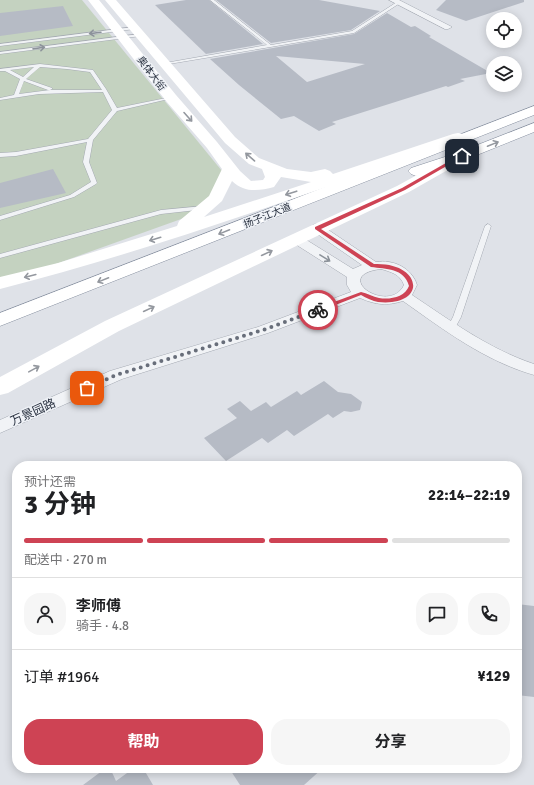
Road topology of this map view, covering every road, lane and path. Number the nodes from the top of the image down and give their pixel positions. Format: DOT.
graph roads {
  1 [pos="93,0"];
  2 [pos="110,0"];
  3 [pos="212,0"];
  4 [pos="396,1"];
  5 [pos="448,27"];
  6 [pos="137,32"];
  7 [pos="121,33"];
  8 [pos="0,46"];
  9 [pos="270,46"];
  10 [pos="0,54"];
  11 [pos="165,64"];
  12 [pos="40,65"];
  13 [pos="3,70"];
  14 [pos="23,79"];
  15 [pos="53,90"];
  16 [pos="105,91"];
  17 [pos="16,95"];
  18 [pos="171,98"];
  19 [pos="0,99"];
  20 [pos="115,110"];
  21 [pos="534,110"];
  22 [pos="514,118"];
  23 [pos="534,127"];
  24 [pos="90,140"];
  25 [pos="0,155"];
  26 [pos="462,156"];
  27 [pos="394,158"];
  28 [pos="269,168"];
  29 [pos="230,169"];
  30 [pos="205,208"];
  31 [pos="0,218"];
  32 [pos="488,226"];
  33 [pos="317,228"];
  34 [pos="177,232"];
  35 [pos="296,239"];
  36 [pos="0,256"];
  37 [pos="373,266"];
  38 [pos="354,276"];
  39 [pos="0,283"];
  40 [pos="361,293"];
  41 [pos="405,296"];
  42 [pos="0,320"];
  43 [pos="451,328"];
  44 [pos="0,336"];
  45 [pos="534,370"];
  46 [pos="0,387"];
  47 [pos="0,427"];
  1 -- 7 [label="main road, 奥体大街"];
  2 -- 6 [label="main road, 奥体大街"];
  3 -- 9 [label="lane"];
  4 -- 5 [label="street"];
  4 -- 9 [label="lane"];
  6 -- 7 [label="lane"];
  6 -- 7 [label="lane"];
  6 -- 11 [label="main road, 奥体大街"];
  7 -- 8 [label="lane, one-way"];
  10 -- 7 [label="lane, one-way"];
  7 -- 18 [label="main road, 奥体大街"];
  9 -- 11 [label="lane"];
  28 -- 11 [label="main road, 奥体大街, one-way"];
  12 -- 13 [label="lane"];
  12 -- 14 [label="lane"];
  12 -- 16 [label="lane"];
  13 -- 14 [label="lane"];
  14 -- 15 [label="lane"];
  14 -- 17 [label="lane"];
  15 -- 16 [label="lane"];
  15 -- 17 [label="lane"];
  16 -- 20 [label="lane"];
  17 -- 19 [label="lane"];
  18 -- 20 [label="lane"];
  18 -- 29 [label="main road, 奥体大街, one-way"];
  20 -- 24 [label="lane"];
  21 -- 22 [label="main road, 扬子江大道"];
  22 -- 27 [label="main road"];
  22 -- 42 [label="main road, 扬子江大道, one-way"];
  26 -- 23 [label="main road, 扬子江大道, one-way"];
  24 -- 25 [label="lane"];
  24 -- 31 [label="lane"];
  26 -- 33 [label="main road"];
  26 -- 44 [label="main road, 扬子江大道"];
  27 -- 28 [label="main road, 奥体大街"];
  27 -- 34 [label="main road, one-way"];
  28 -- 29 [label="main road, 奥体大街"];
  29 -- 30 [label="main road"];
  30 -- 34 [label="main road"];
  30 -- 36 [label="lane"];
  32 -- 43 [label="lane"];
  33 -- 35 [label="main road"];
  33 -- 37 [label="street"];
  34 -- 39 [label="main road, one-way"];
  35 -- 38 [label="street, one-way"];
  46 -- 35 [label="main road, one-way"];
  37 -- 38 [label="street"];
  37 -- 41 [label="street"];
  38 -- 40 [label="street"];
  40 -- 41 [label="street"];
  40 -- 47 [label="street, 万景园路"];
  41 -- 43 [label="street"];
  43 -- 45 [label="street"];
}
